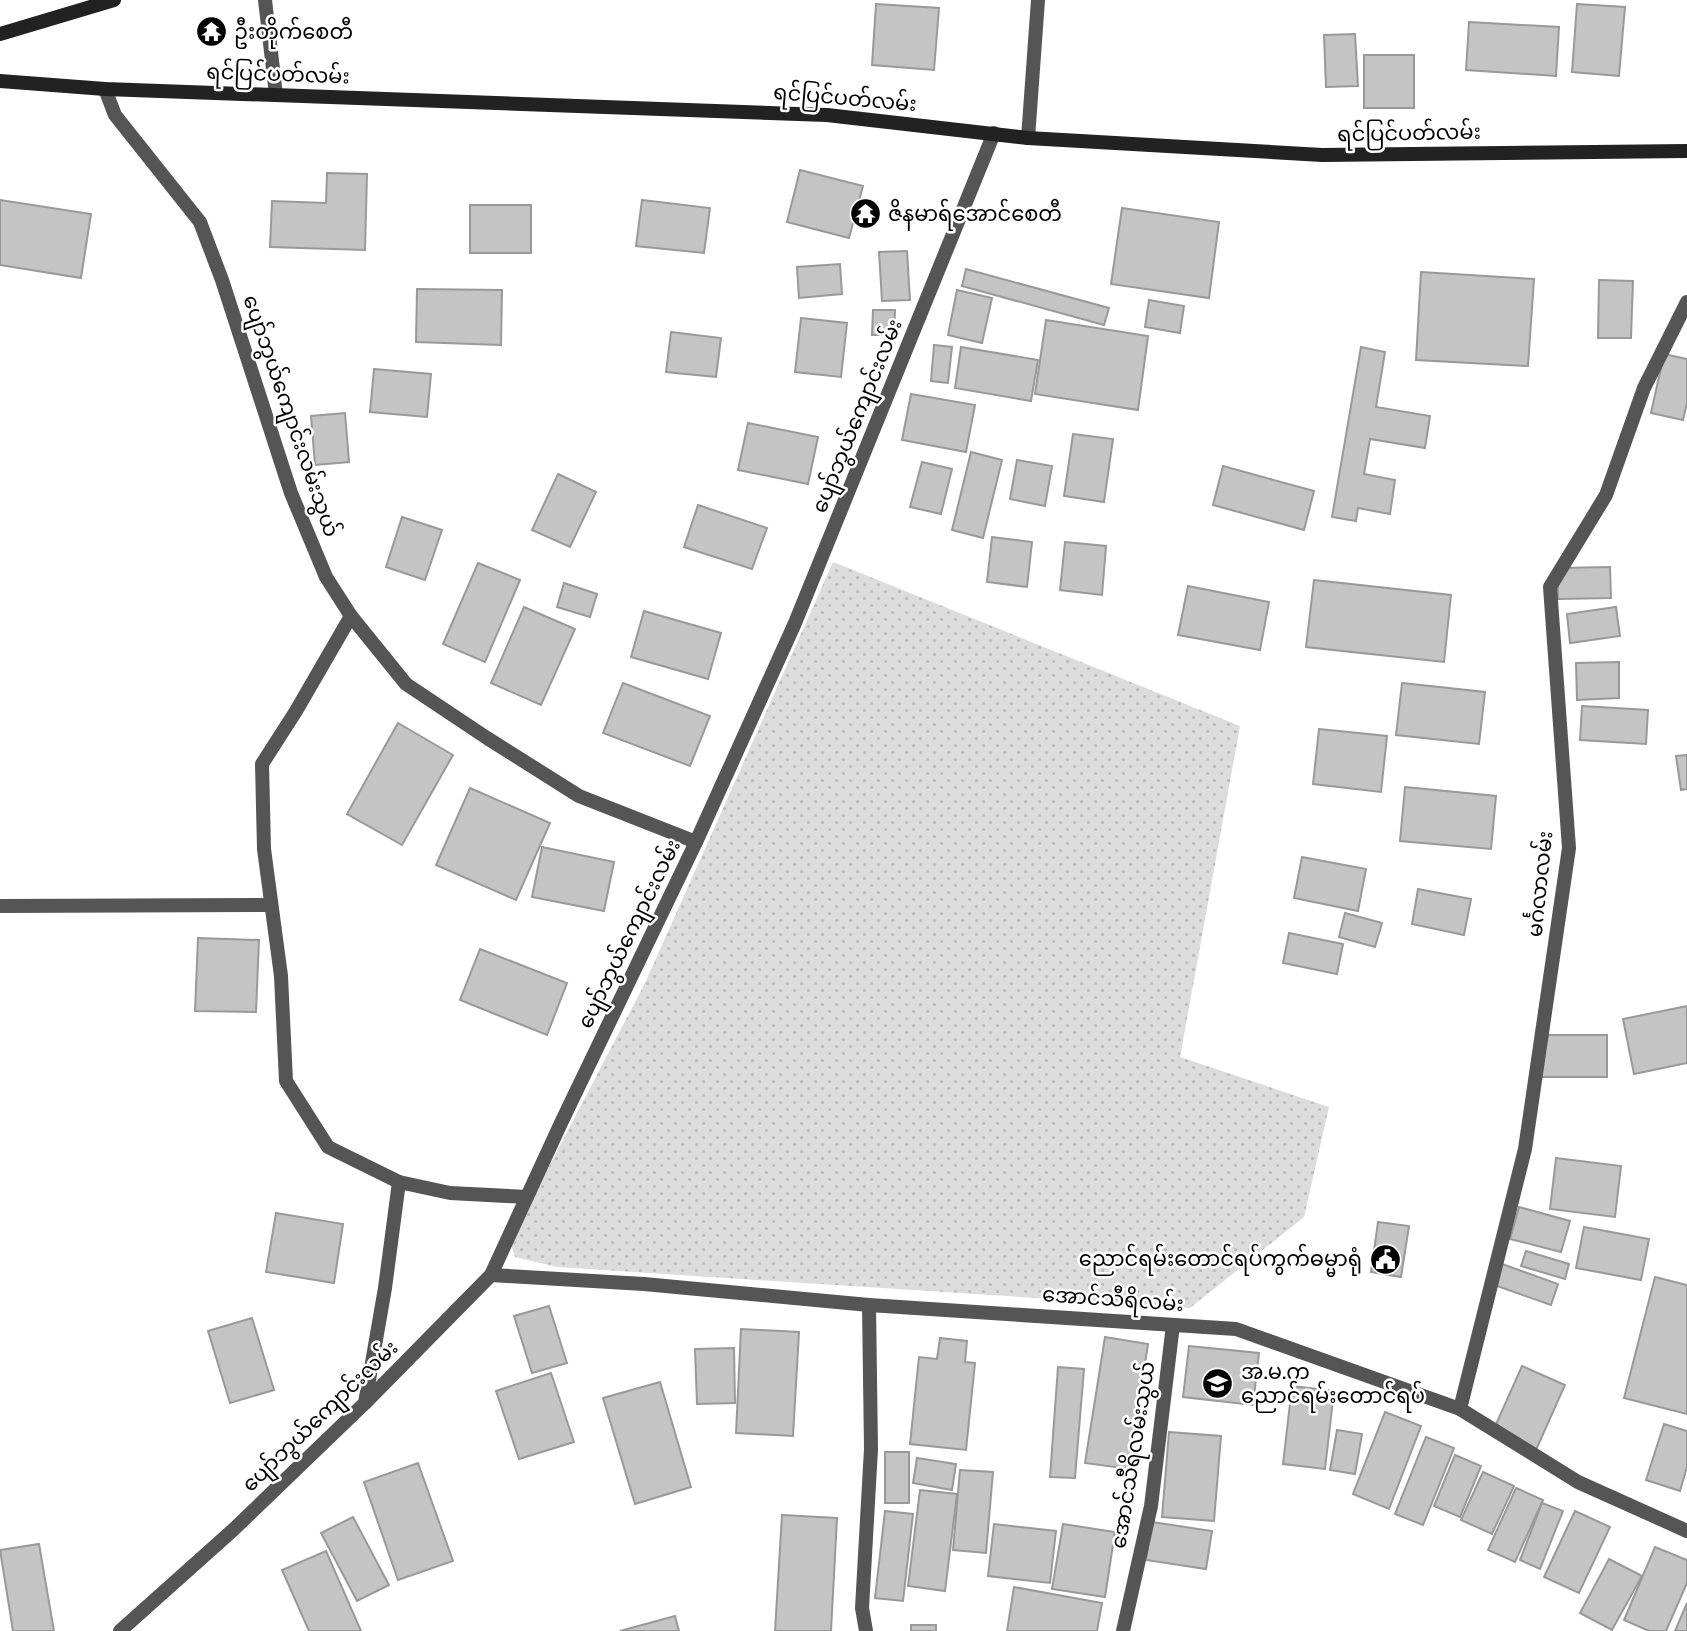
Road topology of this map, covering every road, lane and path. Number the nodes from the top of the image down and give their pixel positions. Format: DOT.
graph roads {
  1 [pos="114,0"];
  2 [pos="265,0"];
  3 [pos="1038,0"];
  4 [pos="0,33"];
  5 [pos="0,82"];
  6 [pos="105,89"];
  7 [pos="276,95"];
  8 [pos="995,133"];
  9 [pos="1028,138"];
  10 [pos="1687,151"];
  11 [pos="1687,302"];
  12 [pos="351,616"];
  13 [pos="696,842"];
  14 [pos="271,905"];
  15 [pos="0,906"];
  16 [pos="399,1182"];
  17 [pos="527,1197"];
  18 [pos="491,1275"];
  19 [pos="869,1305"];
  20 [pos="1173,1325"];
  21 [pos="365,1403"];
  22 [pos="1460,1409"];
  23 [pos="1687,1531"];
  24 [pos="120,1631"];
  25 [pos="866,1631"];
  26 [pos="1123,1631"];
  1 -- 4 [label="street"];
  2 -- 7 [label="street"];
  3 -- 9 [label="street"];
  5 -- 6 [label="street, ရင်ပြင်ပတ်လမ်း"];
  6 -- 7 [label="street, ရင်ပြင်ပတ်လမ်း"];
  6 -- 12 [label="street, ပျော်ဘွယ်ကျောင်းလမ်းသွယ်"];
  7 -- 8 [label="street, ရင်ပြင်ပတ်လမ်း"];
  8 -- 9 [label="street, ရင်ပြင်ပတ်လမ်း"];
  8 -- 13 [label="street, ပျော်ဘွယ်ကျောင်းလမ်း"];
  9 -- 10 [label="street, ရင်ပြင်ပတ်လမ်း"];
  11 -- 22 [label="street, မင်္ဂလာလမ်း"];
  12 -- 13 [label="street, ပျော်ဘွယ်ကျောင်းလမ်းသွယ်"];
  12 -- 14 [label="street"];
  13 -- 17 [label="street, ပျော်ဘွယ်ကျောင်းလမ်း"];
  14 -- 15 [label="street"];
  14 -- 16 [label="street"];
  16 -- 17 [label="street"];
  16 -- 21 [label="street"];
  17 -- 18 [label="street, ပျော်ဘွယ်ကျောင်းလမ်း"];
  18 -- 19 [label="street, အောင်သီရိလမ်း"];
  18 -- 21 [label="street, ပျော်ဘွယ်ကျောင်းလမ်း"];
  19 -- 20 [label="street, အောင်သီရိလမ်း"];
  19 -- 25 [label="street"];
  20 -- 22 [label="street, အောင်သီရိလမ်း"];
  20 -- 26 [label="street, အောင်သီရိလမ်းသွယ်"];
  21 -- 24 [label="street, ပျော်ဘွယ်ကျောင်းလမ်း"];
  22 -- 23 [label="street, အောင်သီရိလမ်း"];
}
